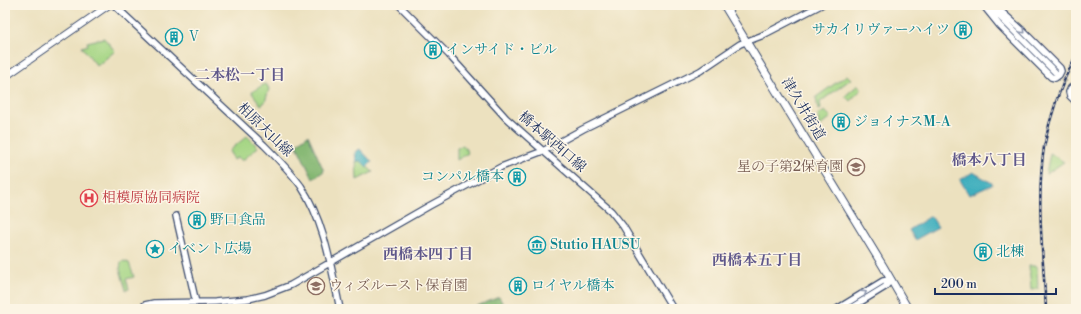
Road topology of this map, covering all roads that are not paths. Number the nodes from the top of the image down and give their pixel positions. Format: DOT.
graph roads {
  1 [pos="109,5"];
  2 [pos="114,5"];
  3 [pos="399,5"];
  4 [pos="724,5"];
  5 [pos="821,5"];
  6 [pos="983,5"];
  7 [pos="988,5"];
  8 [pos="994,5"];
  9 [pos="747,42"];
  10 [pos="1055,72"];
  11 [pos="5,77"];
  12 [pos="1076,86"];
  13 [pos="1076,102"];
  14 [pos="543,151"];
  15 [pos="176,216"];
  16 [pos="330,264"];
  17 [pos="891,280"];
  18 [pos="196,303"];
  19 [pos="146,309"];
  20 [pos="340,309"];
  21 [pos="673,309"];
  22 [pos="837,309"];
  23 [pos="850,309"];
  24 [pos="908,309"];
  1 -- 11 [label="main road"];
  2 -- 16 [label="street, 相原大山線"];
  3 -- 14 [label="street, 橋本駅西口線"];
  4 -- 9 [label="highway, 津久井街道"];
  5 -- 9 [label="street"];
  8 -- 6 [label="street, one-way"];
  7 -- 10 [label="street"];
  9 -- 14 [label="street"];
  9 -- 17 [label="highway, 津久井街道"];
  12 -- 13 [label="street"];
  14 -- 16 [label="street"];
  14 -- 21 [label="street, 橋本駅西口線"];
  15 -- 18 [label="street"];
  16 -- 18 [label="street"];
  16 -- 20 [label="street, 相原大山線"];
  22 -- 17 [label="street, one-way"];
  17 -- 23 [label="street"];
  17 -- 24 [label="highway, 津久井街道"];
  18 -- 19 [label="street"];
}
